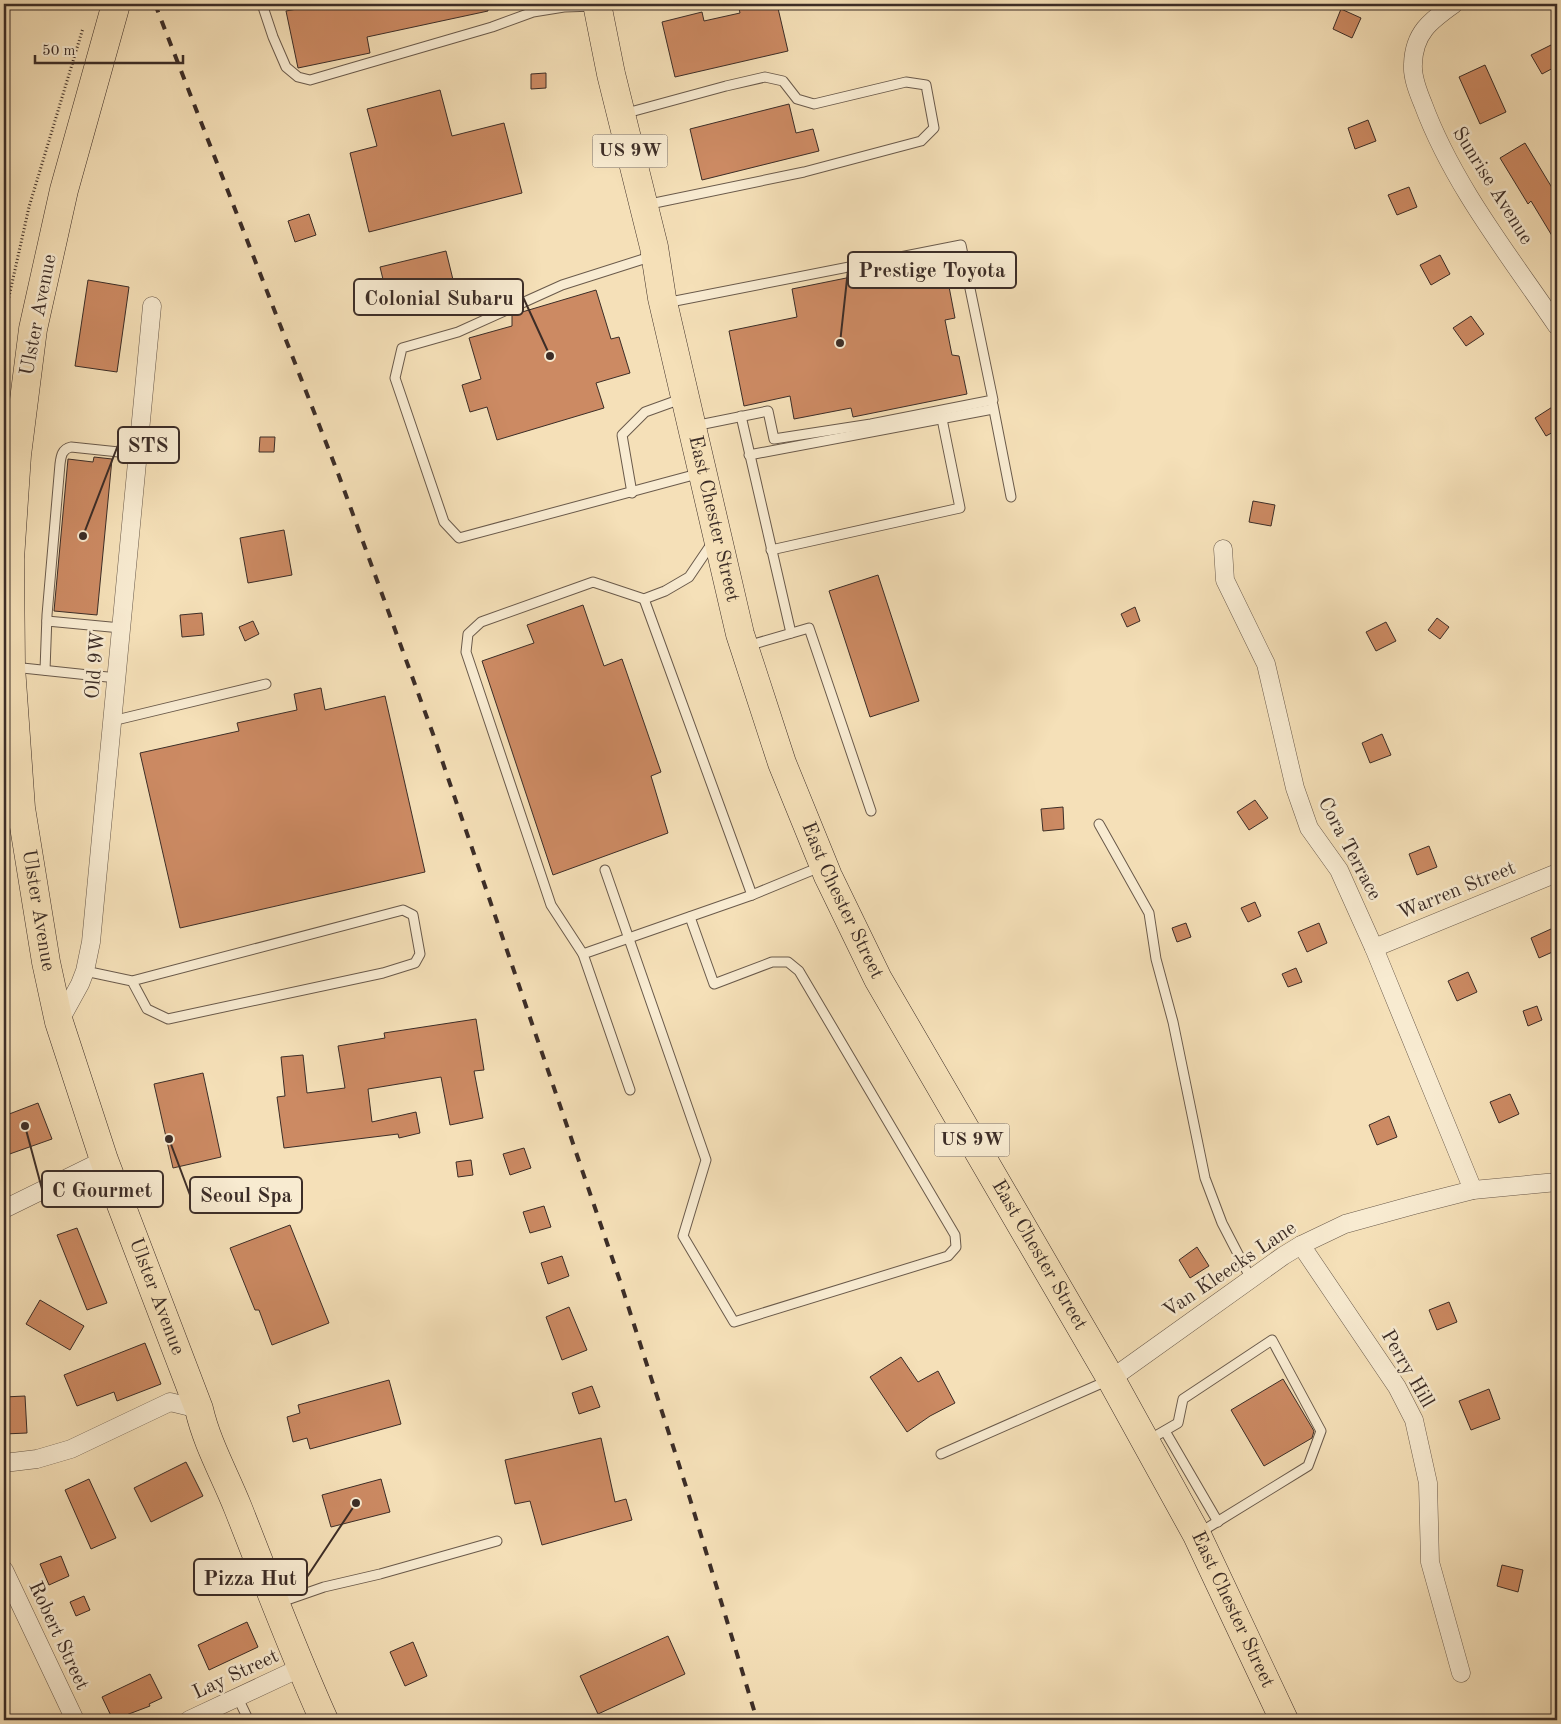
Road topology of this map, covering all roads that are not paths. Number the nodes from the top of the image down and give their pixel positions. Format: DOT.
graph roads {
  1 [pos="262,4"];
  2 [pos="1454,4"];
  3 [pos="597,5"];
  4 [pos="115,9"];
  5 [pos="621,114"];
  6 [pos="644,205"];
  7 [pos="655,256"];
  8 [pos="663,303"];
  9 [pos="152,306"];
  10 [pos="1557,326"];
  11 [pos="685,398"];
  12 [pos="993,405"];
  13 [pos="741,416"];
  14 [pos="942,419"];
  15 [pos="692,426"];
  16 [pos="138,454"];
  17 [pos="749,454"];
  18 [pos="703,473"];
  19 [pos="632,493"];
  20 [pos="1011,497"];
  21 [pos="718,536"];
  22 [pos="1222,549"];
  23 [pos="771,550"];
  24 [pos="644,599"];
  25 [pos="47,621"];
  26 [pos="121,628"];
  27 [pos="791,633"];
  28 [pos="744,647"];
  29 [pos="7,667"];
  30 [pos="45,670"];
  31 [pos="117,678"];
  32 [pos="266,684"];
  33 [pos="112,721"];
  34 [pos="871,811"];
  35 [pos="1099,824"];
  36 [pos="824,866"];
  37 [pos="605,870"];
  38 [pos="1557,873"];
  39 [pos="752,895"];
  40 [pos="690,916"];
  41 [pos="629,938"];
  42 [pos="1374,948"];
  43 [pos="583,954"];
  44 [pos="85,971"];
  45 [pos="132,981"];
  46 [pos="59,1022"];
  47 [pos="630,1090"];
  48 [pos="104,1160"];
  49 [pos="1557,1182"];
  50 [pos="1473,1190"];
  51 [pos="4,1209"];
  52 [pos="1301,1245"];
  53 [pos="1250,1279"];
  54 [pos="1112,1378"];
  55 [pos="199,1409"];
  56 [pos="1155,1436"];
  57 [pos="941,1454"];
  58 [pos="4,1462"];
  59 [pos="1207,1528"];
  60 [pos="497,1541"];
  61 [pos="4,1570"];
  62 [pos="275,1604"];
  63 [pos="300,1668"];
  64 [pos="1461,1673"];
  65 [pos="237,1696"];
  66 [pos="75,1720"];
  67 [pos="189,1720"];
  68 [pos="245,1720"];
  69 [pos="324,1720"];
  70 [pos="1284,1720"];
  1 -- 3 [label="lane"];
  2 -- 10 [label="street, Sunrise Avenue"];
  3 -- 5 [label="main road, East Chester Street / US 9W"];
  4 -- 29 [label="main road, Ulster Avenue"];
  5 -- 6 [label="main road, East Chester Street / US 9W"];
  5 -- 6 [label="lane"];
  6 -- 7 [label="main road, East Chester Street / US 9W"];
  7 -- 8 [label="main road, East Chester Street / US 9W"];
  7 -- 19 [label="lane"];
  8 -- 11 [label="main road, East Chester Street / US 9W"];
  8 -- 12 [label="lane"];
  9 -- 16 [label="street, Old 9W"];
  11 -- 15 [label="main road, East Chester Street / US 9W"];
  11 -- 19 [label="lane"];
  12 -- 13 [label="lane"];
  12 -- 14 [label="lane"];
  12 -- 20 [label="lane"];
  13 -- 15 [label="lane"];
  13 -- 17 [label="lane"];
  14 -- 17 [label="lane"];
  14 -- 23 [label="lane"];
  15 -- 18 [label="main road, East Chester Street / US 9W"];
  16 -- 25 [label="lane"];
  16 -- 26 [label="street, Old 9W"];
  17 -- 23 [label="lane"];
  18 -- 19 [label="lane"];
  18 -- 21 [label="main road, East Chester Street / US 9W"];
  21 -- 24 [label="lane"];
  21 -- 28 [label="main road, East Chester Street / US 9W"];
  22 -- 42 [label="street, Cora Terrace"];
  23 -- 27 [label="lane"];
  24 -- 39 [label="lane"];
  24 -- 43 [label="lane"];
  25 -- 26 [label="lane"];
  25 -- 30 [label="lane"];
  26 -- 31 [label="street, Old 9W"];
  27 -- 28 [label="lane"];
  27 -- 34 [label="lane"];
  28 -- 36 [label="main road, East Chester Street / US 9W"];
  29 -- 30 [label="lane"];
  29 -- 46 [label="main road, Ulster Avenue"];
  30 -- 31 [label="lane"];
  31 -- 33 [label="street, Old 9W"];
  32 -- 33 [label="lane"];
  33 -- 44 [label="street, Old 9W"];
  35 -- 53 [label="lane"];
  36 -- 39 [label="lane"];
  36 -- 54 [label="main road, East Chester Street / US 9W"];
  37 -- 41 [label="lane"];
  38 -- 42 [label="street, Warren Street"];
  39 -- 40 [label="lane"];
  40 -- 41 [label="lane"];
  40 -- 41 [label="lane"];
  41 -- 43 [label="lane"];
  42 -- 50 [label="street, Cora Terrace"];
  43 -- 47 [label="lane"];
  44 -- 45 [label="lane"];
  44 -- 46 [label="street, Old 9W"];
  45 -- 45 [label="lane"];
  46 -- 48 [label="main road, Ulster Avenue"];
  48 -- 51 [label="street"];
  48 -- 55 [label="main road, Ulster Avenue"];
  49 -- 50 [label="street, Van Kleecks Lane"];
  50 -- 52 [label="street, Van Kleecks Lane"];
  52 -- 53 [label="street, Van Kleecks Lane"];
  52 -- 64 [label="street, Perry Hill"];
  53 -- 54 [label="street, Van Kleecks Lane"];
  54 -- 56 [label="main road, East Chester Street / US 9W"];
  54 -- 57 [label="lane"];
  55 -- 58 [label="street"];
  55 -- 62 [label="main road, Ulster Avenue"];
  56 -- 59 [label="main road, East Chester Street / US 9W"];
  56 -- 59 [label="lane"];
  59 -- 70 [label="main road, East Chester Street / US 9W"];
  60 -- 62 [label="lane"];
  61 -- 66 [label="street, Robert Street"];
  62 -- 63 [label="main road, Ulster Avenue"];
  63 -- 65 [label="street, Lay Street"];
  63 -- 69 [label="main road, Ulster Avenue"];
  65 -- 67 [label="street, Lay Street"];
  65 -- 68 [label="lane"];
}
